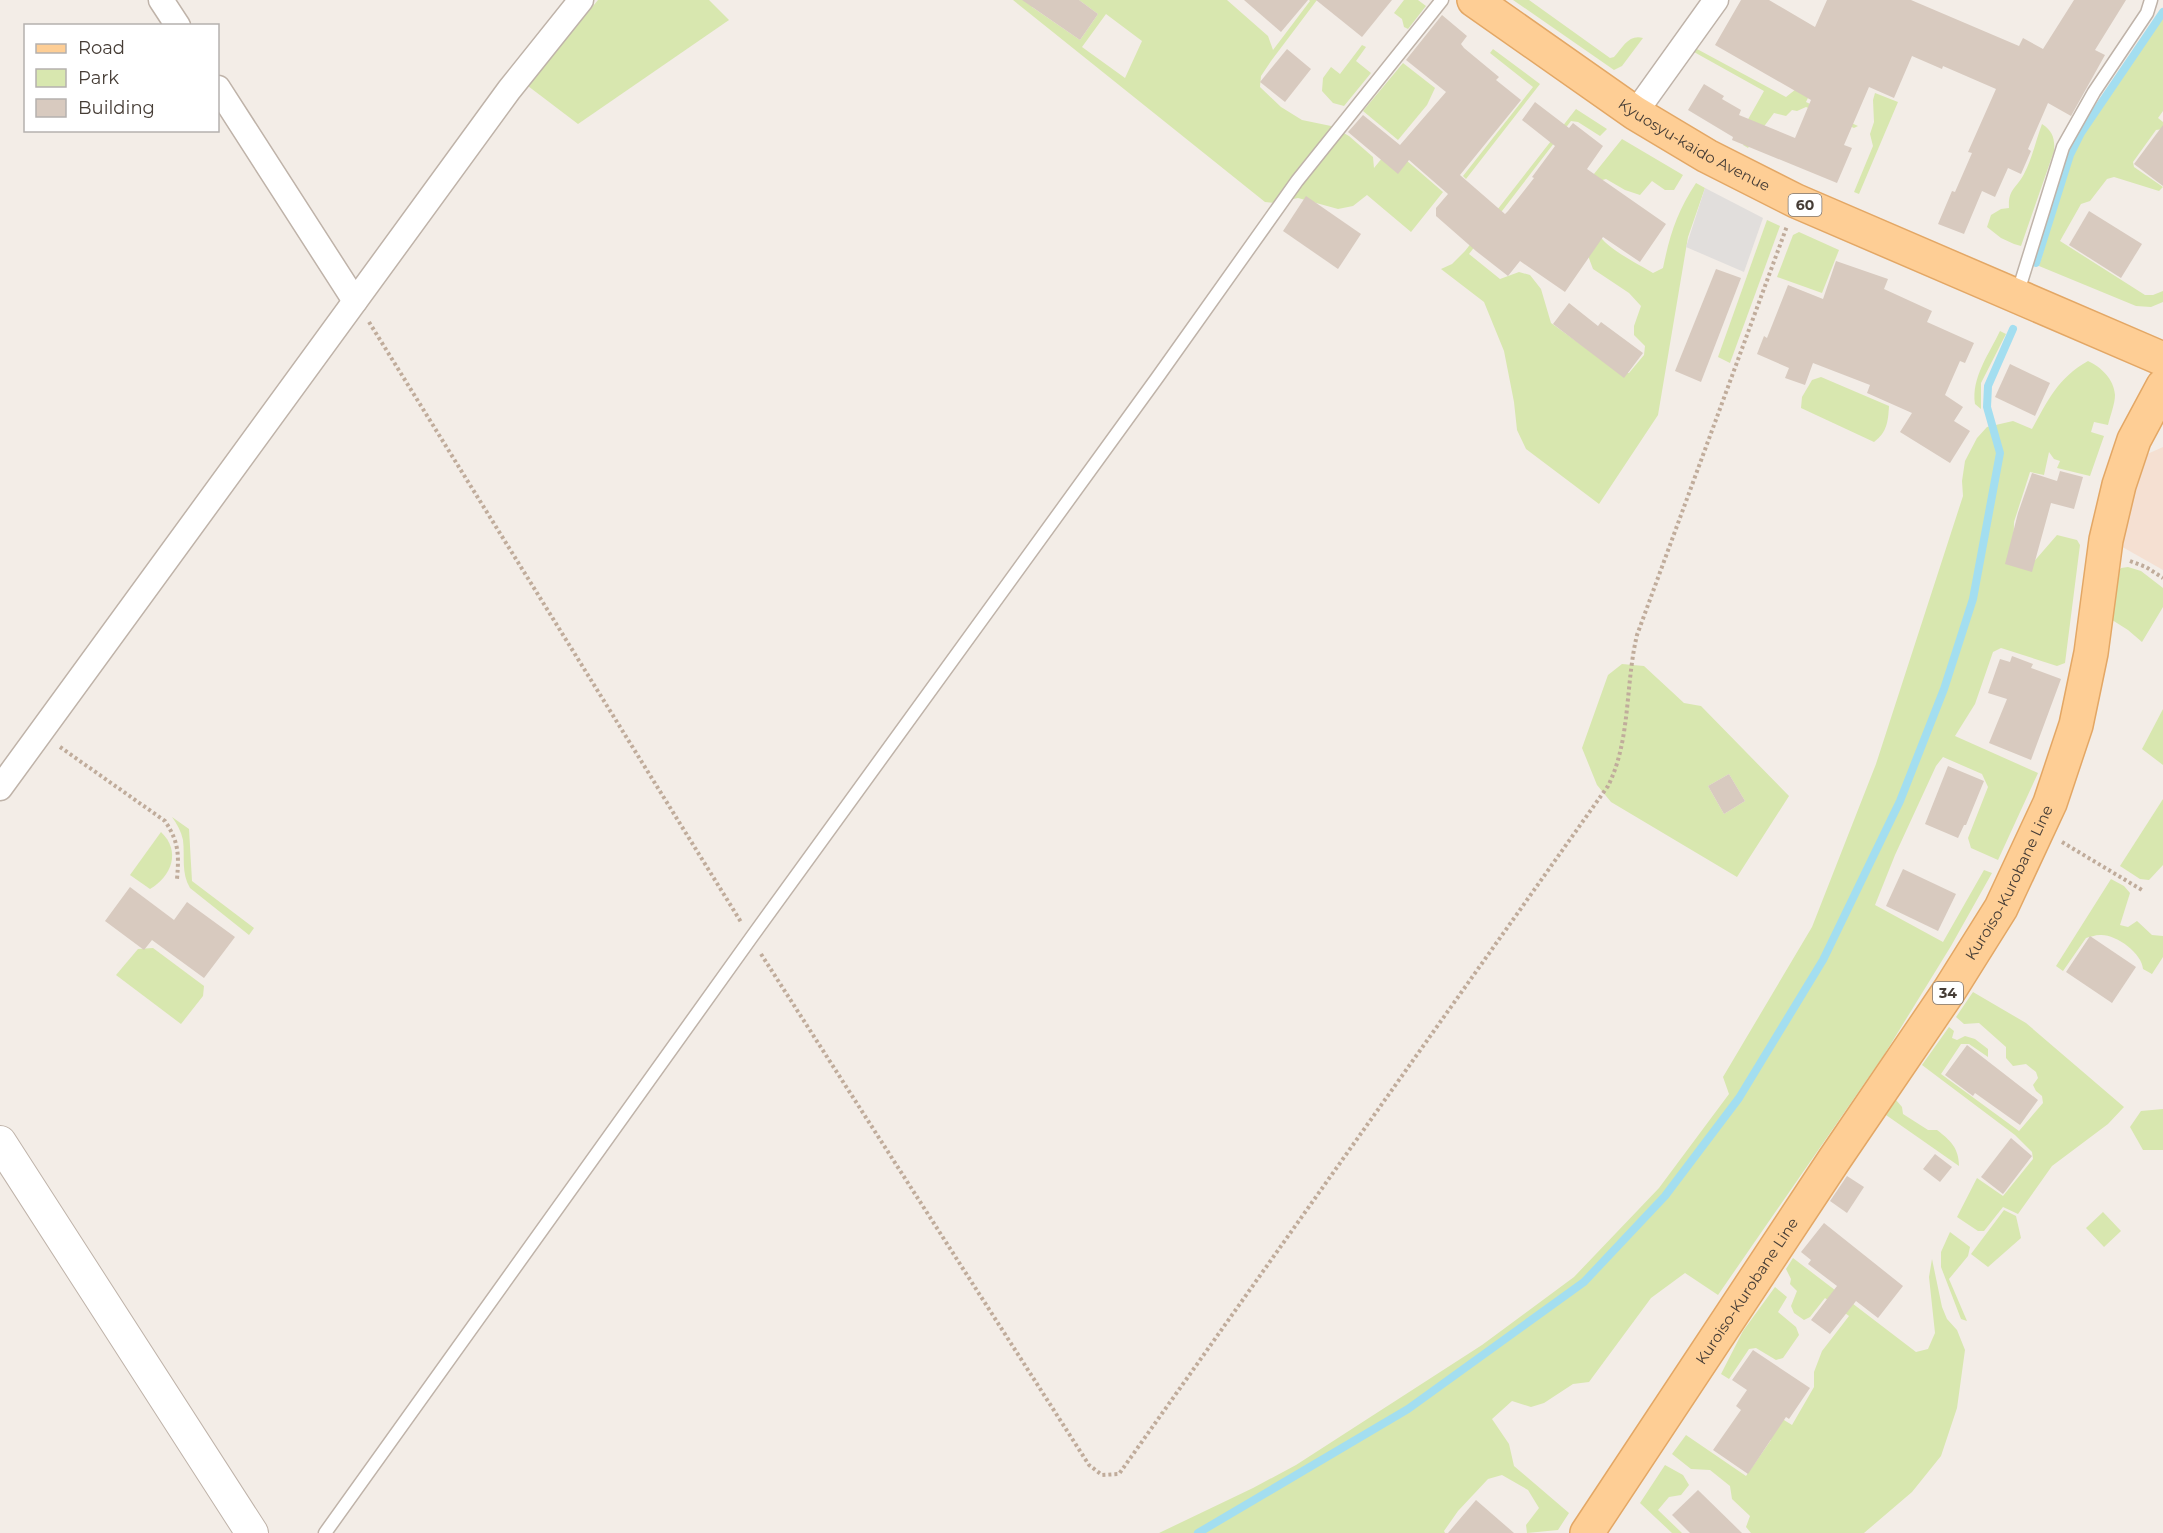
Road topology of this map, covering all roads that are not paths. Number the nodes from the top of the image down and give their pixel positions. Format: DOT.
graph roads {
  1 [pos="162,0"];
  2 [pos="581,0"];
  3 [pos="1442,0"];
  4 [pos="1474,0"];
  5 [pos="1716,0"];
  6 [pos="2151,0"];
  7 [pos="177,24"];
  8 [pos="219,90"];
  9 [pos="1635,113"];
  10 [pos="2016,296"];
  11 [pos="356,301"];
  12 [pos="2163,359"];
  13 [pos="2163,386"];
  14 [pos="0,788"];
  15 [pos="0,1142"];
  16 [pos="252,1533"];
  17 [pos="325,1533"];
  18 [pos="1587,1533"];
  1 -- 7 [label="street"];
  2 -- 11 [label="street"];
  3 -- 17 [label="lane"];
  4 -- 9 [label="main road, Kyuosyu-kaido Avenue / 60"];
  5 -- 9 [label="street"];
  6 -- 10 [label="lane"];
  8 -- 11 [label="street"];
  9 -- 10 [label="main road, Kyuosyu-kaido Avenue / 60"];
  10 -- 12 [label="main road, Kyuosyu-kaido Avenue / 60"];
  11 -- 14 [label="street"];
  13 -- 18 [label="main road, Kuroiso-Kurobane Line / 34"];
  15 -- 16 [label="street"];
}
